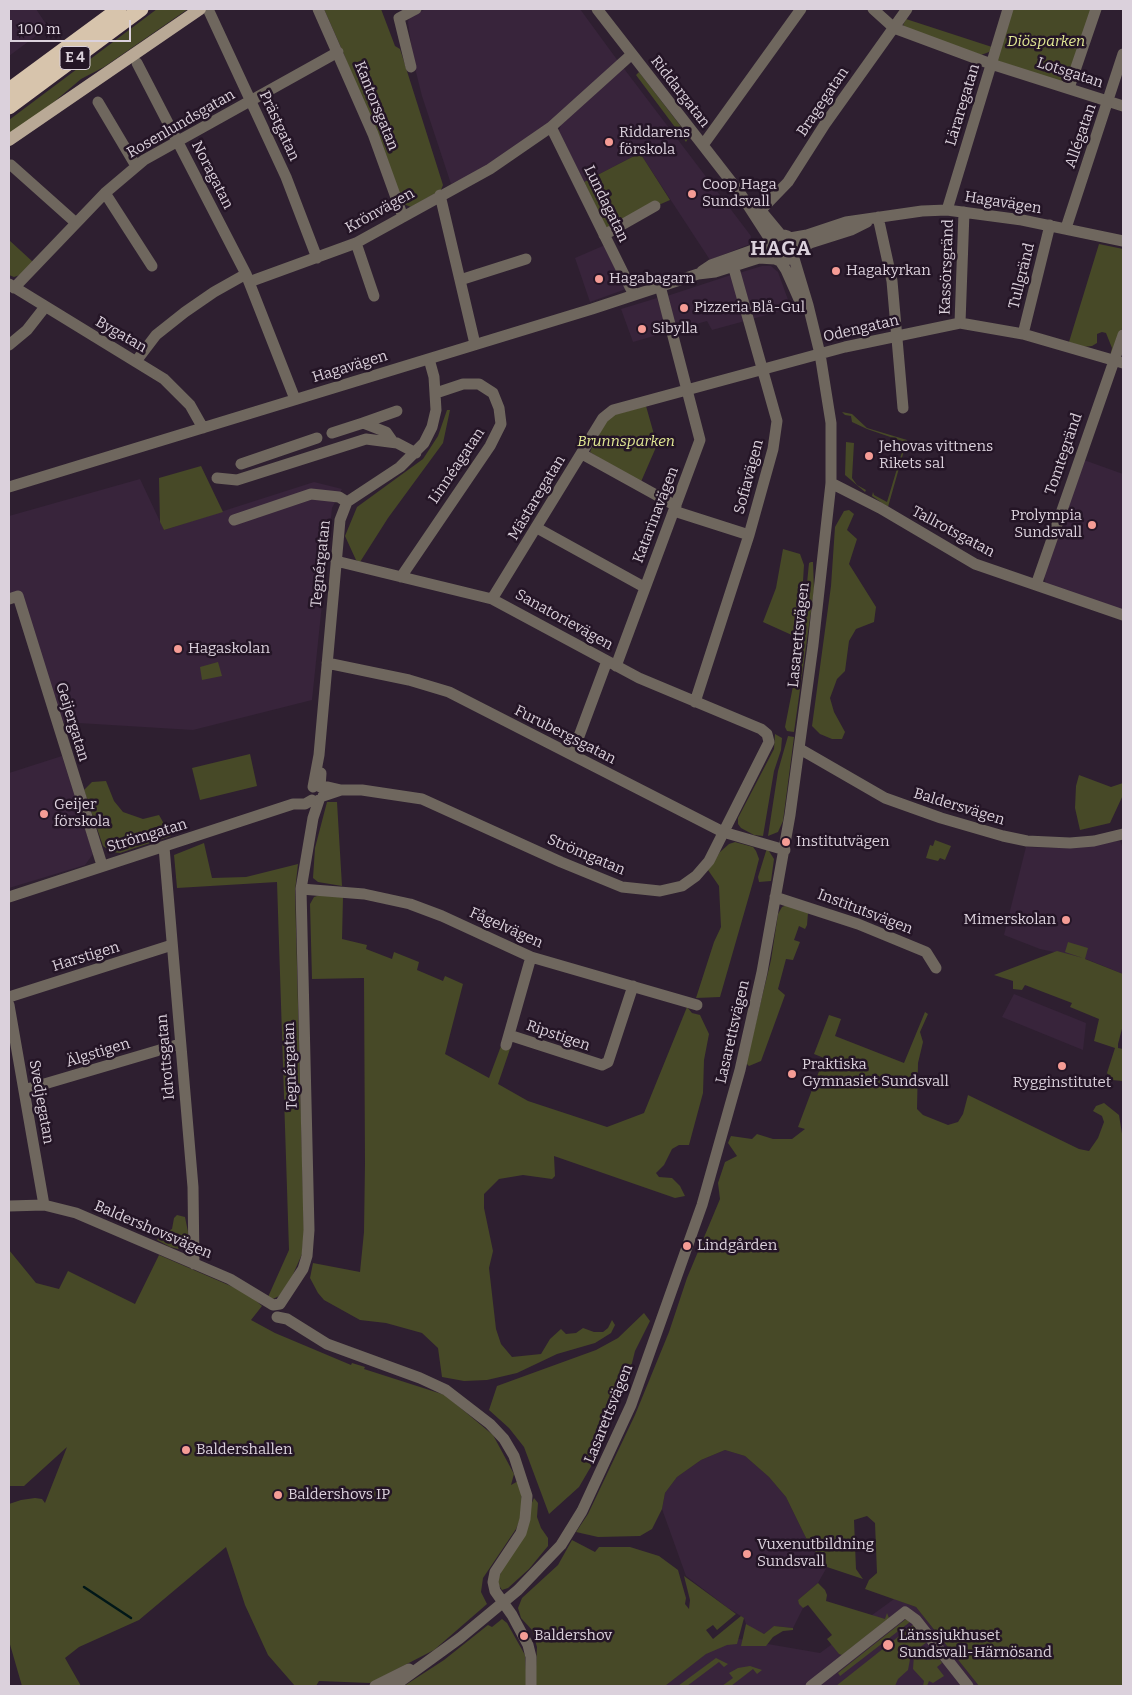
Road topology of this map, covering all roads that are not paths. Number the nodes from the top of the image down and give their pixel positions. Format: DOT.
graph roads {
  1 [pos="119,9"];
  2 [pos="141,9"];
  3 [pos="200,9"];
  4 [pos="208,9"];
  5 [pos="318,9"];
  6 [pos="416,9"];
  7 [pos="598,9"];
  8 [pos="801,9"];
  9 [pos="873,9"];
  10 [pos="907,9"];
  11 [pos="1008,9"];
  12 [pos="1096,9"];
  13 [pos="894,28"];
  14 [pos="338,52"];
  15 [pos="632,54"];
  16 [pos="1123,54"];
  17 [pos="137,63"];
  18 [pos="991,64"];
  19 [pos="411,67"];
  20 [pos="1070,88"];
  21 [pos="9,90"];
  22 [pos="250,101"];
  23 [pos="1109,101"];
  24 [pos="98,102"];
  25 [pos="1123,106"];
  26 [pos="9,107"];
  27 [pos="552,126"];
  28 [pos="9,140"];
  29 [pos="177,141"];
  30 [pos="703,145"];
  31 [pos="11,165"];
  32 [pos="136,166"];
  33 [pos="105,193"];
  34 [pos="740,193"];
  35 [pos="440,196"];
  36 [pos="655,206"];
  37 [pos="761,210"];
  38 [pos="947,210"];
  39 [pos="964,212"];
  40 [pos="402,217"];
  41 [pos="878,217"];
  42 [pos="76,223"];
  43 [pos="1050,226"];
  44 [pos="1066,228"];
  45 [pos="604,235"];
  46 [pos="778,240"];
  47 [pos="1123,241"];
  48 [pos="356,243"];
  49 [pos="793,254"];
  50 [pos="317,258"];
  51 [pos="526,259"];
  52 [pos="777,260"];
  53 [pos="732,262"];
  54 [pos="152,266"];
  55 [pos="247,278"];
  56 [pos="460,280"];
  57 [pos="11,286"];
  58 [pos="660,286"];
  59 [pos="634,295"];
  60 [pos="374,296"];
  61 [pos="44,307"];
  62 [pos="811,323"];
  63 [pos="960,323"];
  64 [pos="1022,334"];
  65 [pos="1123,335"];
  66 [pos="896,336"];
  67 [pos="475,344"];
  68 [pos="9,345"];
  69 [pos="820,354"];
  70 [pos="429,359"];
  71 [pos="137,360"];
  72 [pos="1119,362"];
  73 [pos="763,370"];
  74 [pos="689,391"];
  75 [pos="436,393"];
  76 [pos="295,399"];
  77 [pos="903,408"];
  78 [pos="397,411"];
  79 [pos="608,413"];
  80 [pos="364,423"];
  81 [pos="203,428"];
  82 [pos="332,433"];
  83 [pos="318,438"];
  84 [pos="393,442"];
  85 [pos="416,453"];
  86 [pos="582,454"];
  87 [pos="241,464"];
  88 [pos="217,478"];
  89 [pos="831,483"];
  90 [pos="9,487"];
  91 [pos="348,502"];
  92 [pos="675,508"];
  93 [pos="234,520"];
  94 [pos="537,528"];
  95 [pos="749,535"];
  96 [pos="336,561"];
  97 [pos="401,577"];
  98 [pos="1036,585"];
  99 [pos="644,587"];
  100 [pos="492,598"];
  101 [pos="9,599"];
  102 [pos="1123,615"];
  103 [pos="327,662"];
  104 [pos="612,664"];
  105 [pos="695,702"];
  106 [pos="767,734"];
  107 [pos="800,748"];
  108 [pos="572,755"];
  109 [pos="316,794"];
  110 [pos="724,832"];
  111 [pos="1123,834"];
  112 [pos="164,846"];
  113 [pos="785,850"];
  114 [pos="102,865"];
  115 [pos="301,889"];
  116 [pos="9,897"];
  117 [pos="775,897"];
  118 [pos="172,945"];
  119 [pos="531,958"];
  120 [pos="936,968"];
  121 [pos="632,986"];
  122 [pos="9,997"];
  123 [pos="9,1005"];
  124 [pos="698,1006"];
  125 [pos="180,1044"];
  126 [pos="24,1090"];
  127 [pos="44,1205"];
  128 [pos="9,1206"];
  129 [pos="194,1264"];
  130 [pos="278,1305"];
  131 [pos="277,1317"];
  132 [pos="503,1604"];
  133 [pos="429,1661"];
  134 [pos="375,1686"];
  135 [pos="394,1686"];
  136 [pos="531,1686"];
  137 [pos="811,1686"];
  138 [pos="968,1686"];
  1 -- 21 [label="highway, E 4"];
  2 -- 26 [label="highway, E 4"];
  3 -- 28 [label="main road"];
  4 -- 22 [label="street, Prästgatan"];
  5 -- 14 [label="street, Kantorsgatan"];
  6 -- 19 [label="street"];
  7 -- 15 [label="street, Riddargatan"];
  8 -- 30 [label="street"];
  9 -- 13 [label="street, Lotsgatan"];
  10 -- 13 [label="street, Bragegatan"];
  11 -- 18 [label="street, Läraregatan"];
  12 -- 20 [label="street"];
  13 -- 18 [label="street, Lotsgatan"];
  13 -- 37 [label="street, Bragegatan"];
  14 -- 22 [label="street, Rosenlundsgatan"];
  14 -- 40 [label="street, Kantorsgatan"];
  15 -- 27 [label="street, Krönvägen"];
  15 -- 30 [label="street, Riddargatan"];
  16 -- 23 [label="street, Allégatan"];
  17 -- 29 [label="street, Noragatan"];
  18 -- 20 [label="street, Lotsgatan"];
  18 -- 38 [label="street, Läraregatan"];
  20 -- 23 [label="street, Lotsgatan"];
  22 -- 29 [label="street, Rosenlundsgatan"];
  22 -- 50 [label="street, Prästgatan"];
  23 -- 25 [label="street, Lotsgatan"];
  23 -- 44 [label="street, Allégatan"];
  24 -- 32 [label="street"];
  27 -- 35 [label="street, Krönvägen"];
  27 -- 45 [label="street, Lundagatan"];
  29 -- 32 [label="street, Rosenlundsgatan"];
  29 -- 55 [label="street, Noragatan"];
  30 -- 34 [label="street, Riddargatan"];
  31 -- 42 [label="street"];
  32 -- 33 [label="street, Rosenlundsgatan"];
  33 -- 42 [label="street, Rosenlundsgatan"];
  33 -- 54 [label="street"];
  34 -- 37 [label="street, Riddargatan"];
  34 -- 46 [label="street, Riddargatan"];
  35 -- 40 [label="street, Krönvägen"];
  35 -- 56 [label="street"];
  36 -- 45 [label="street"];
  37 -- 46 [label="street, Riddargatan"];
  38 -- 39 [label="street, Hagavägen"];
  38 -- 41 [label="street, Hagavägen"];
  39 -- 43 [label="street, Hagavägen"];
  39 -- 63 [label="street, Kassörsgränd"];
  40 -- 48 [label="street, Krönvägen"];
  41 -- 46 [label="street, Hagavägen"];
  41 -- 49 [label="street, Hagavägen"];
  41 -- 66 [label="street"];
  42 -- 57 [label="street, Rosenlundsgatan"];
  43 -- 44 [label="street, Hagavägen"];
  43 -- 64 [label="street, Tullgränd"];
  44 -- 47 [label="street, Hagavägen"];
  45 -- 59 [label="street, Lundagatan"];
  46 -- 49 [label="street"];
  46 -- 52 [label="street"];
  46 -- 53 [label="street, Hagavägen"];
  48 -- 50 [label="street, Krönvägen"];
  48 -- 60 [label="street"];
  49 -- 52 [label="street"];
  49 -- 62 [label="street, Lasarettsvägen"];
  50 -- 55 [label="street, Krönvägen"];
  51 -- 56 [label="street"];
  52 -- 53 [label="street, Hagavägen"];
  52 -- 62 [label="street, Lasarettsvägen"];
  53 -- 58 [label="street, Hagavägen"];
  53 -- 73 [label="street, Sofiavägen"];
  55 -- 71 [label="street, Krönvägen"];
  55 -- 76 [label="street, Noragatan"];
  56 -- 67 [label="street"];
  57 -- 61 [label="street, Bygatan"];
  58 -- 59 [label="street, Hagavägen"];
  58 -- 74 [label="street, Katarinavägen"];
  59 -- 67 [label="street, Hagavägen"];
  61 -- 68 [label="street"];
  61 -- 71 [label="street, Bygatan"];
  62 -- 69 [label="street, Lasarettsvägen"];
  63 -- 64 [label="street, Odengatan"];
  63 -- 66 [label="street, Odengatan"];
  64 -- 72 [label="street, Odengatan"];
  65 -- 72 [label="street, Tomtegränd"];
  66 -- 69 [label="street, Odengatan"];
  66 -- 77 [label="street"];
  67 -- 70 [label="street, Hagavägen"];
  69 -- 73 [label="street, Odengatan"];
  69 -- 89 [label="street, Lasarettsvägen"];
  70 -- 75 [label="street"];
  70 -- 76 [label="street, Hagavägen"];
  71 -- 81 [label="street, Bygatan"];
  72 -- 98 [label="street, Tomtegränd"];
  73 -- 74 [label="street, Odengatan"];
  73 -- 95 [label="street, Sofiavägen"];
  74 -- 79 [label="street, Odengatan"];
  74 -- 92 [label="street, Katarinavägen"];
  75 -- 85 [label="street"];
  75 -- 97 [label="street, Linnéagatan"];
  76 -- 81 [label="street, Hagavägen"];
  78 -- 80 [label="street"];
  79 -- 86 [label="street, Mästaregatan"];
  80 -- 82 [label="street"];
  80 -- 84 [label="street"];
  81 -- 90 [label="street, Hagavägen"];
  83 -- 87 [label="street"];
  84 -- 85 [label="street"];
  84 -- 88 [label="street"];
  85 -- 91 [label="street"];
  86 -- 92 [label="street"];
  86 -- 94 [label="street, Mästaregatan"];
  89 -- 98 [label="street, Tallrotsgatan"];
  89 -- 107 [label="street, Lasarettsvägen"];
  91 -- 93 [label="street"];
  91 -- 96 [label="street, Tegnérgatan"];
  92 -- 95 [label="street"];
  92 -- 99 [label="street, Katarinavägen"];
  94 -- 99 [label="street"];
  94 -- 100 [label="street, Mästaregatan"];
  95 -- 105 [label="street, Sofiavägen"];
  96 -- 97 [label="street, Sanatorievägen"];
  96 -- 103 [label="street, Tegnérgatan"];
  97 -- 100 [label="street, Sanatorievägen"];
  98 -- 102 [label="street, Tallrotsgatan"];
  99 -- 104 [label="street, Katarinavägen"];
  100 -- 104 [label="street, Sanatorievägen"];
  101 -- 114 [label="street, Geijergatan"];
  103 -- 108 [label="street, Furubergsgatan"];
  103 -- 109 [label="street, Tegnérgatan"];
  104 -- 105 [label="street, Sanatorievägen"];
  104 -- 108 [label="street, Katarinavägen"];
  105 -- 106 [label="street, Sanatorievägen"];
  106 -- 110 [label="street, Strömgatan"];
  107 -- 111 [label="street, Baldersvägen"];
  107 -- 113 [label="street, Lasarettsvägen"];
  108 -- 110 [label="street, Furubergsgatan"];
  109 -- 110 [label="street, Strömgatan"];
  109 -- 112 [label="street, Strömgatan"];
  109 -- 115 [label="street, Tegnérgatan"];
  110 -- 113 [label="street, Furubergsgatan"];
  112 -- 114 [label="street, Strömgatan"];
  112 -- 118 [label="street, Idrottsgatan"];
  113 -- 117 [label="street, Lasarettsvägen"];
  114 -- 116 [label="street, Strömgatan"];
  115 -- 119 [label="street, Fågelvägen"];
  115 -- 130 [label="street, Tegnérgatan"];
  117 -- 120 [label="street, Institutsvägen"];
  117 -- 132 [label="street, Lasarettsvägen"];
  118 -- 122 [label="street, Harstigen"];
  118 -- 125 [label="street, Idrottsgatan"];
  119 -- 121 [label="street, Fågelvägen"];
  119 -- 121 [label="street, Ripstigen"];
  121 -- 124 [label="street, Fågelvägen"];
  123 -- 126 [label="street, Svedjegatan"];
  125 -- 126 [label="street, Älgstigen"];
  125 -- 129 [label="street, Idrottsgatan"];
  126 -- 127 [label="street, Svedjegatan"];
  127 -- 128 [label="street, Baldershovsvägen"];
  127 -- 129 [label="street, Baldershovsvägen"];
  129 -- 130 [label="street, Baldershovsvägen"];
  131 -- 132 [label="street"];
  132 -- 133 [label="street, Lasarettsvägen"];
  132 -- 136 [label="street"];
  133 -- 134 [label="street, Lasarettsvägen"];
  133 -- 135 [label="street, Lasarettsvägen"];
  137 -- 138 [label="street"];
}
